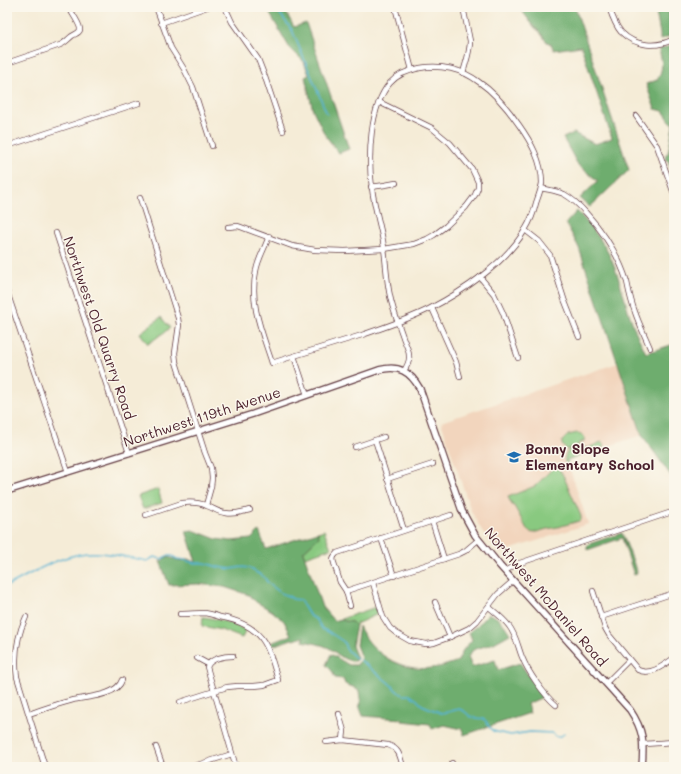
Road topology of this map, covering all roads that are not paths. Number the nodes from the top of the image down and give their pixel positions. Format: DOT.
graph roads {
  1 [pos="68,7"];
  2 [pos="156,7"];
  3 [pos="207,7"];
  4 [pos="225,7"];
  5 [pos="396,7"];
  6 [pos="463,7"];
  7 [pos="609,7"];
  8 [pos="161,23"];
  9 [pos="674,39"];
  10 [pos="7,63"];
  11 [pos="412,70"];
  12 [pos="462,73"];
  13 [pos="379,102"];
  14 [pos="139,103"];
  15 [pos="636,116"];
  16 [pos="283,131"];
  17 [pos="7,146"];
  18 [pos="212,146"];
  19 [pos="396,183"];
  20 [pos="372,187"];
  21 [pos="541,188"];
  22 [pos="674,194"];
  23 [pos="140,198"];
  24 [pos="228,227"];
  25 [pos="525,230"];
  26 [pos="56,233"];
  27 [pos="269,236"];
  28 [pos="384,249"];
  29 [pos="480,277"];
  30 [pos="7,292"];
  31 [pos="432,308"];
  32 [pos="398,323"];
  33 [pos="578,337"];
  34 [pos="650,348"];
  35 [pos="294,356"];
  36 [pos="518,358"];
  37 [pos="404,371"];
  38 [pos="460,377"];
  39 [pos="307,395"];
  40 [pos="198,432"];
  41 [pos="384,437"];
  42 [pos="375,440"];
  43 [pos="355,447"];
  44 [pos="129,453"];
  45 [pos="433,464"];
  46 [pos="68,472"];
  47 [pos="387,479"];
  48 [pos="7,491"];
  49 [pos="206,505"];
  50 [pos="250,510"];
  51 [pos="674,513"];
  52 [pos="146,515"];
  53 [pos="451,515"];
  54 [pos="432,522"];
  55 [pos="404,530"];
  56 [pos="381,538"];
  57 [pos="478,540"];
  58 [pos="444,559"];
  59 [pos="505,571"];
  60 [pos="394,576"];
  61 [pos="514,581"];
  62 [pos="373,583"];
  63 [pos="593,591"];
  64 [pos="346,592"];
  65 [pos="674,594"];
  66 [pos="434,602"];
  67 [pos="350,606"];
  68 [pos="489,607"];
  69 [pos="180,614"];
  70 [pos="26,617"];
  71 [pos="601,617"];
  72 [pos="450,638"];
  73 [pos="233,656"];
  74 [pos="197,658"];
  75 [pos="674,658"];
  76 [pos="629,660"];
  77 [pos="208,664"];
  78 [pos="122,680"];
  79 [pos="606,683"];
  80 [pos="214,691"];
  81 [pos="180,702"];
  82 [pos="556,705"];
  83 [pos="28,714"];
  84 [pos="339,714"];
  85 [pos="343,740"];
  86 [pos="326,742"];
  87 [pos="674,742"];
  88 [pos="644,744"];
  89 [pos="156,747"];
  90 [pos="232,754"];
  91 [pos="45,767"];
  92 [pos="163,767"];
  93 [pos="191,767"];
  94 [pos="236,767"];
  95 [pos="403,767"];
  96 [pos="642,767"];
  1 -- 10 [label="street"];
  2 -- 8 [label="street"];
  3 -- 8 [label="street"];
  4 -- 16 [label="street"];
  5 -- 11 [label="street"];
  6 -- 12 [label="street"];
  7 -- 9 [label="street"];
  8 -- 18 [label="street"];
  11 -- 12 [label="street"];
  11 -- 13 [label="street"];
  12 -- 21 [label="street"];
  13 -- 20 [label="street"];
  13 -- 28 [label="street"];
  14 -- 17 [label="street"];
  15 -- 22 [label="street"];
  19 -- 20 [label="street"];
  20 -- 28 [label="street"];
  21 -- 25 [label="street"];
  21 -- 34 [label="street"];
  23 -- 40 [label="street"];
  24 -- 27 [label="street"];
  25 -- 29 [label="street"];
  25 -- 33 [label="street"];
  26 -- 44 [label="street, Northwest Old Quarry Road"];
  27 -- 28 [label="street"];
  27 -- 35 [label="street"];
  28 -- 32 [label="street"];
  29 -- 31 [label="street"];
  29 -- 36 [label="street"];
  30 -- 46 [label="street"];
  31 -- 32 [label="street"];
  31 -- 38 [label="street"];
  32 -- 35 [label="street"];
  32 -- 37 [label="street"];
  35 -- 39 [label="street"];
  37 -- 39 [label="street, Northwest 119th Avenue"];
  37 -- 57 [label="street, Northwest McDaniel Road"];
  39 -- 40 [label="street, Northwest 119th Avenue"];
  40 -- 44 [label="street, Northwest 119th Avenue"];
  40 -- 49 [label="street"];
  41 -- 42 [label="street"];
  42 -- 43 [label="street"];
  42 -- 47 [label="street"];
  44 -- 46 [label="street, Northwest 119th Avenue"];
  45 -- 47 [label="street"];
  46 -- 48 [label="street, Northwest 119th Avenue"];
  47 -- 55 [label="street"];
  49 -- 50 [label="street"];
  49 -- 52 [label="street"];
  51 -- 59 [label="street"];
  53 -- 54 [label="street"];
  54 -- 55 [label="street"];
  54 -- 58 [label="street"];
  55 -- 56 [label="street"];
  56 -- 60 [label="street"];
  56 -- 64 [label="street"];
  57 -- 58 [label="street"];
  57 -- 59 [label="street, Northwest McDaniel Road"];
  58 -- 60 [label="street"];
  59 -- 61 [label="street, Northwest McDaniel Road"];
  60 -- 62 [label="street"];
  61 -- 68 [label="street"];
  61 -- 79 [label="street, Northwest McDaniel Road"];
  62 -- 64 [label="street"];
  62 -- 72 [label="street"];
  63 -- 71 [label="street"];
  64 -- 67 [label="street"];
  65 -- 71 [label="street"];
  66 -- 72 [label="street"];
  68 -- 72 [label="street"];
  68 -- 82 [label="street"];
  69 -- 80 [label="street"];
  70 -- 83 [label="street"];
  71 -- 76 [label="street"];
  73 -- 77 [label="street"];
  74 -- 77 [label="street"];
  75 -- 76 [label="street"];
  76 -- 79 [label="street"];
  77 -- 80 [label="street"];
  78 -- 83 [label="street"];
  79 -- 88 [label="street, Northwest McDaniel Road"];
  80 -- 81 [label="street"];
  80 -- 90 [label="street"];
  83 -- 91 [label="street"];
  84 -- 85 [label="street"];
  85 -- 86 [label="street"];
  85 -- 95 [label="street"];
  87 -- 88 [label="street"];
  88 -- 96 [label="street, Northwest McDaniel Road"];
  89 -- 92 [label="street"];
  90 -- 93 [label="street"];
  90 -- 94 [label="street"];
}
